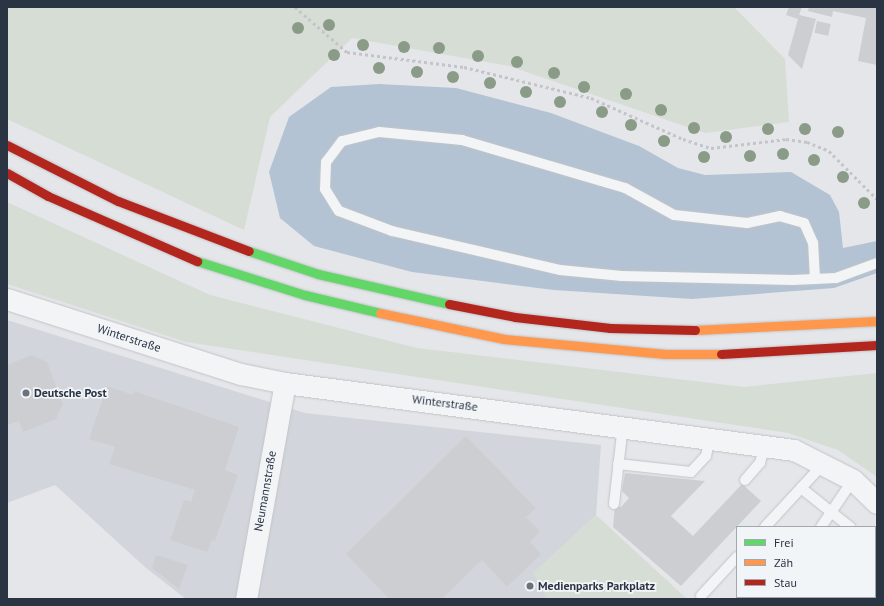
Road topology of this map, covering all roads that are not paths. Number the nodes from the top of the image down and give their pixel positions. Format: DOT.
graph roads {
  1 [pos="7,146"];
  2 [pos="7,173"];
  3 [pos="877,264"];
  4 [pos="815,279"];
  5 [pos="7,299"];
  6 [pos="877,321"];
  7 [pos="877,345"];
  8 [pos="285,383"];
  9 [pos="623,425"];
  10 [pos="710,436"];
  11 [pos="765,444"];
  12 [pos="824,463"];
  13 [pos="618,464"];
  14 [pos="744,480"];
  15 [pos="853,480"];
  16 [pos="801,488"];
  17 [pos="877,503"];
  18 [pos="614,504"];
  19 [pos="830,509"];
  20 [pos="766,526"];
  21 [pos="822,526"];
  22 [pos="849,526"];
  23 [pos="736,558"];
  24 [pos="701,596"];
  25 [pos="246,599"];
  1 -- 6 [label="main road"];
  2 -- 7 [label="main road"];
  3 -- 4 [label="lane"];
  4 -- 4 [label="lane"];
  5 -- 8 [label="street, Winterstraße"];
  8 -- 9 [label="street, Winterstraße"];
  8 -- 25 [label="street, Neumannstraße"];
  9 -- 10 [label="street, Winterstraße"];
  9 -- 13 [label="lane"];
  10 -- 11 [label="street, Winterstraße"];
  10 -- 13 [label="lane"];
  11 -- 12 [label="street, Winterstraße"];
  11 -- 14 [label="lane"];
  12 -- 15 [label="street, Winterstraße"];
  12 -- 16 [label="lane"];
  13 -- 18 [label="lane"];
  15 -- 17 [label="street, Winterstraße"];
  15 -- 19 [label="lane"];
  16 -- 19 [label="lane"];
  16 -- 20 [label="lane"];
  19 -- 21 [label="lane"];
  19 -- 22 [label="lane"];
  23 -- 24 [label="lane"];
}
